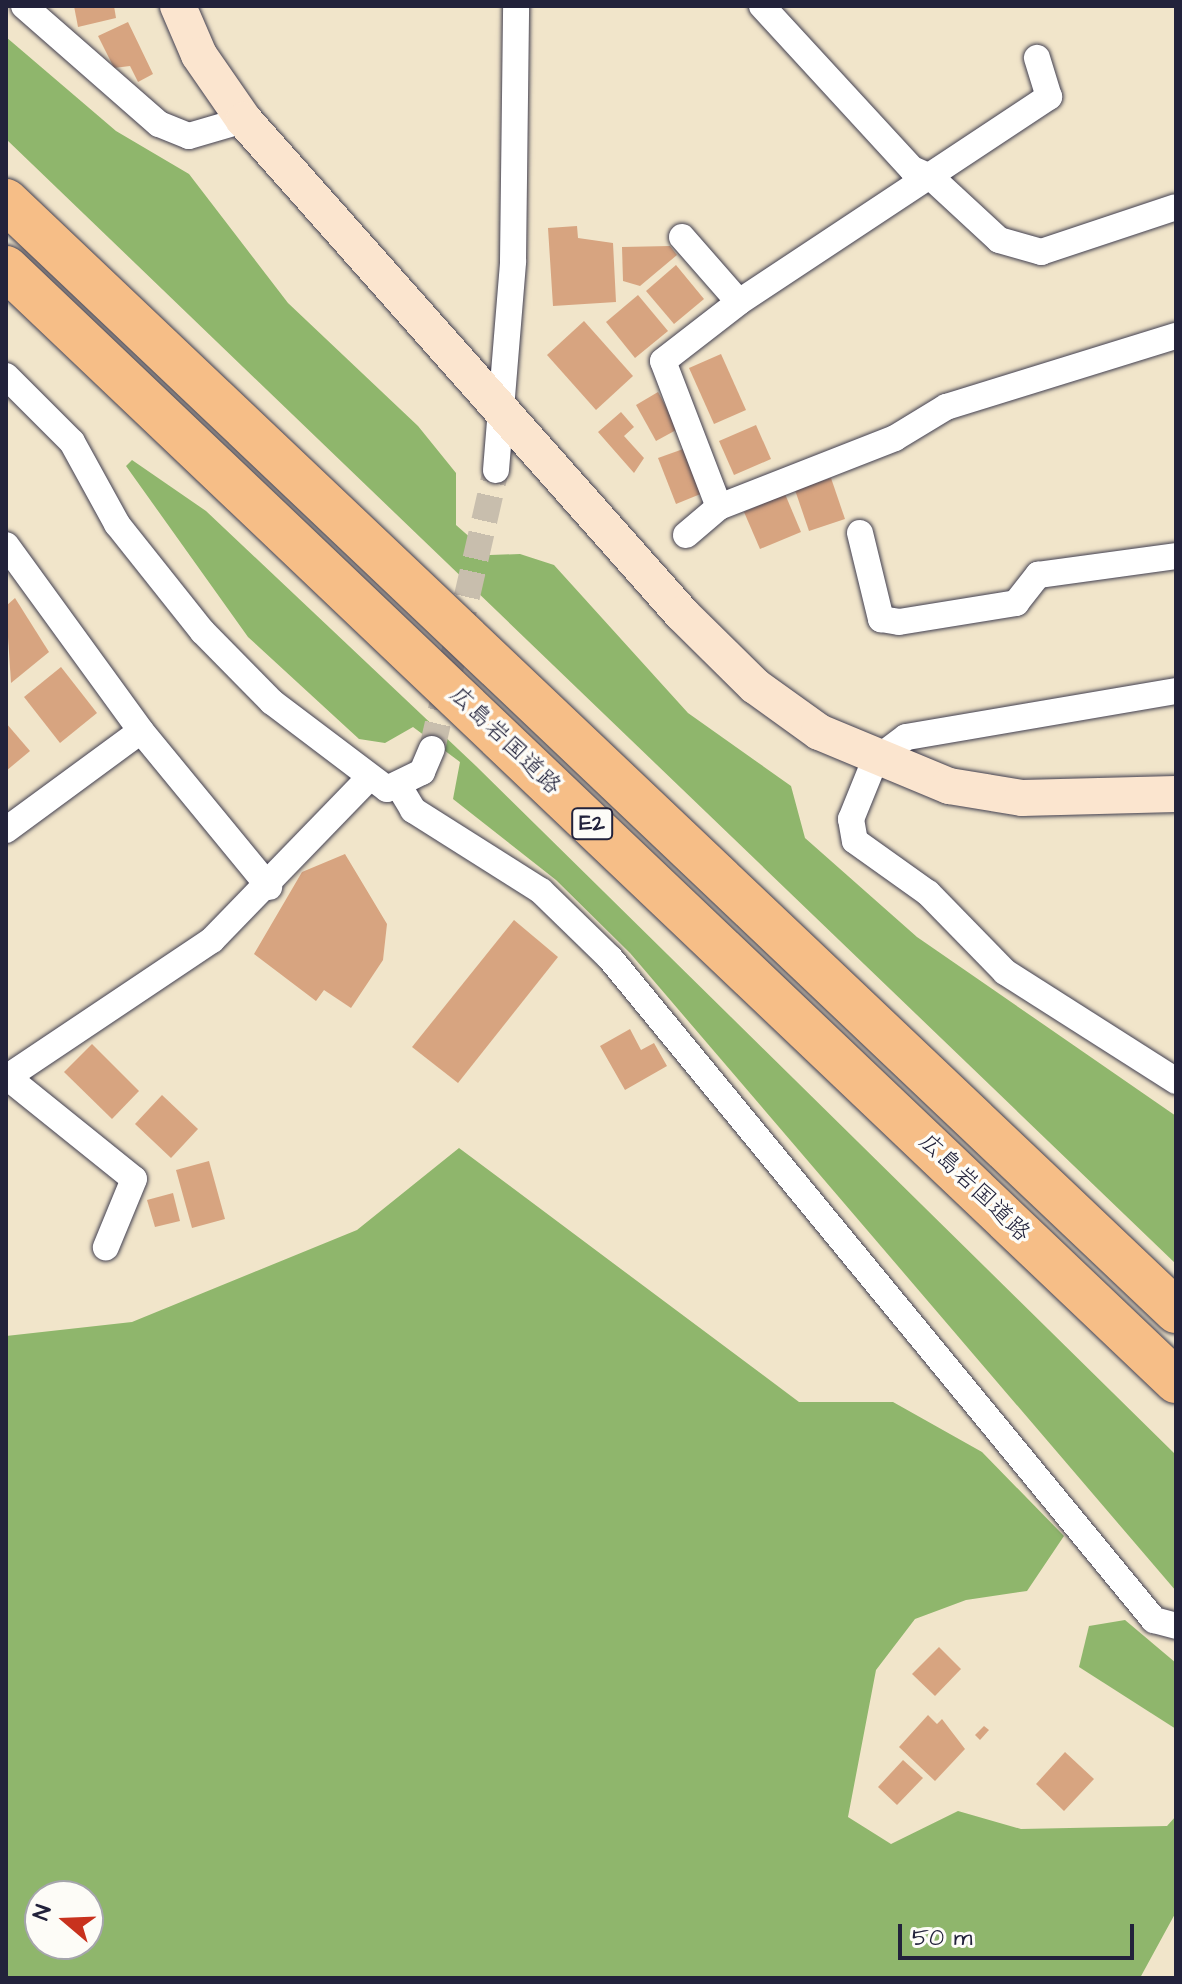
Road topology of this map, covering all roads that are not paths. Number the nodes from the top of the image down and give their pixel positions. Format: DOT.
graph roads {
  1 [pos="24,6"];
  2 [pos="178,6"];
  3 [pos="516,6"];
  4 [pos="762,6"];
  5 [pos="1037,58"];
  6 [pos="244,120"];
  7 [pos="932,178"];
  8 [pos="6,201"];
  9 [pos="1176,207"];
  10 [pos="682,237"];
  11 [pos="6,268"];
  12 [pos="739,302"];
  13 [pos="1176,336"];
  14 [pos="6,376"];
  15 [pos="502,412"];
  16 [pos="496,470"];
  17 [pos="719,507"];
  18 [pos="860,533"];
  19 [pos="686,535"];
  20 [pos="1176,556"];
  21 [pos="10,559"];
  22 [pos="1176,691"];
  23 [pos="141,731"];
  24 [pos="432,749"];
  25 [pos="875,760"];
  26 [pos="367,780"];
  27 [pos="400,788"];
  28 [pos="1176,794"];
  29 [pos="6,830"];
  30 [pos="269,887"];
  31 [pos="6,1077"];
  32 [pos="1176,1081"];
  33 [pos="106,1247"];
  34 [pos="1176,1311"];
  35 [pos="1176,1381"];
  36 [pos="1176,1626"];
  1 -- 6 [label="street"];
  2 -- 6 [label="street"];
  3 -- 15 [label="street"];
  4 -- 7 [label="street"];
  5 -- 7 [label="street"];
  6 -- 15 [label="street"];
  7 -- 9 [label="street"];
  7 -- 12 [label="street"];
  8 -- 34 [label="highway, 広島岩国道路 / E2"];
  10 -- 12 [label="street"];
  11 -- 35 [label="highway, 広島岩国道路 / E2"];
  12 -- 17 [label="street"];
  13 -- 17 [label="street"];
  14 -- 26 [label="street"];
  15 -- 16 [label="street"];
  15 -- 25 [label="street"];
  17 -- 19 [label="street"];
  18 -- 20 [label="street"];
  21 -- 23 [label="street"];
  22 -- 25 [label="street"];
  23 -- 29 [label="street"];
  23 -- 30 [label="street"];
  24 -- 27 [label="street"];
  25 -- 28 [label="street"];
  25 -- 32 [label="street"];
  26 -- 27 [label="street"];
  26 -- 30 [label="street"];
  27 -- 36 [label="street"];
  30 -- 31 [label="street"];
  31 -- 33 [label="street"];
}
